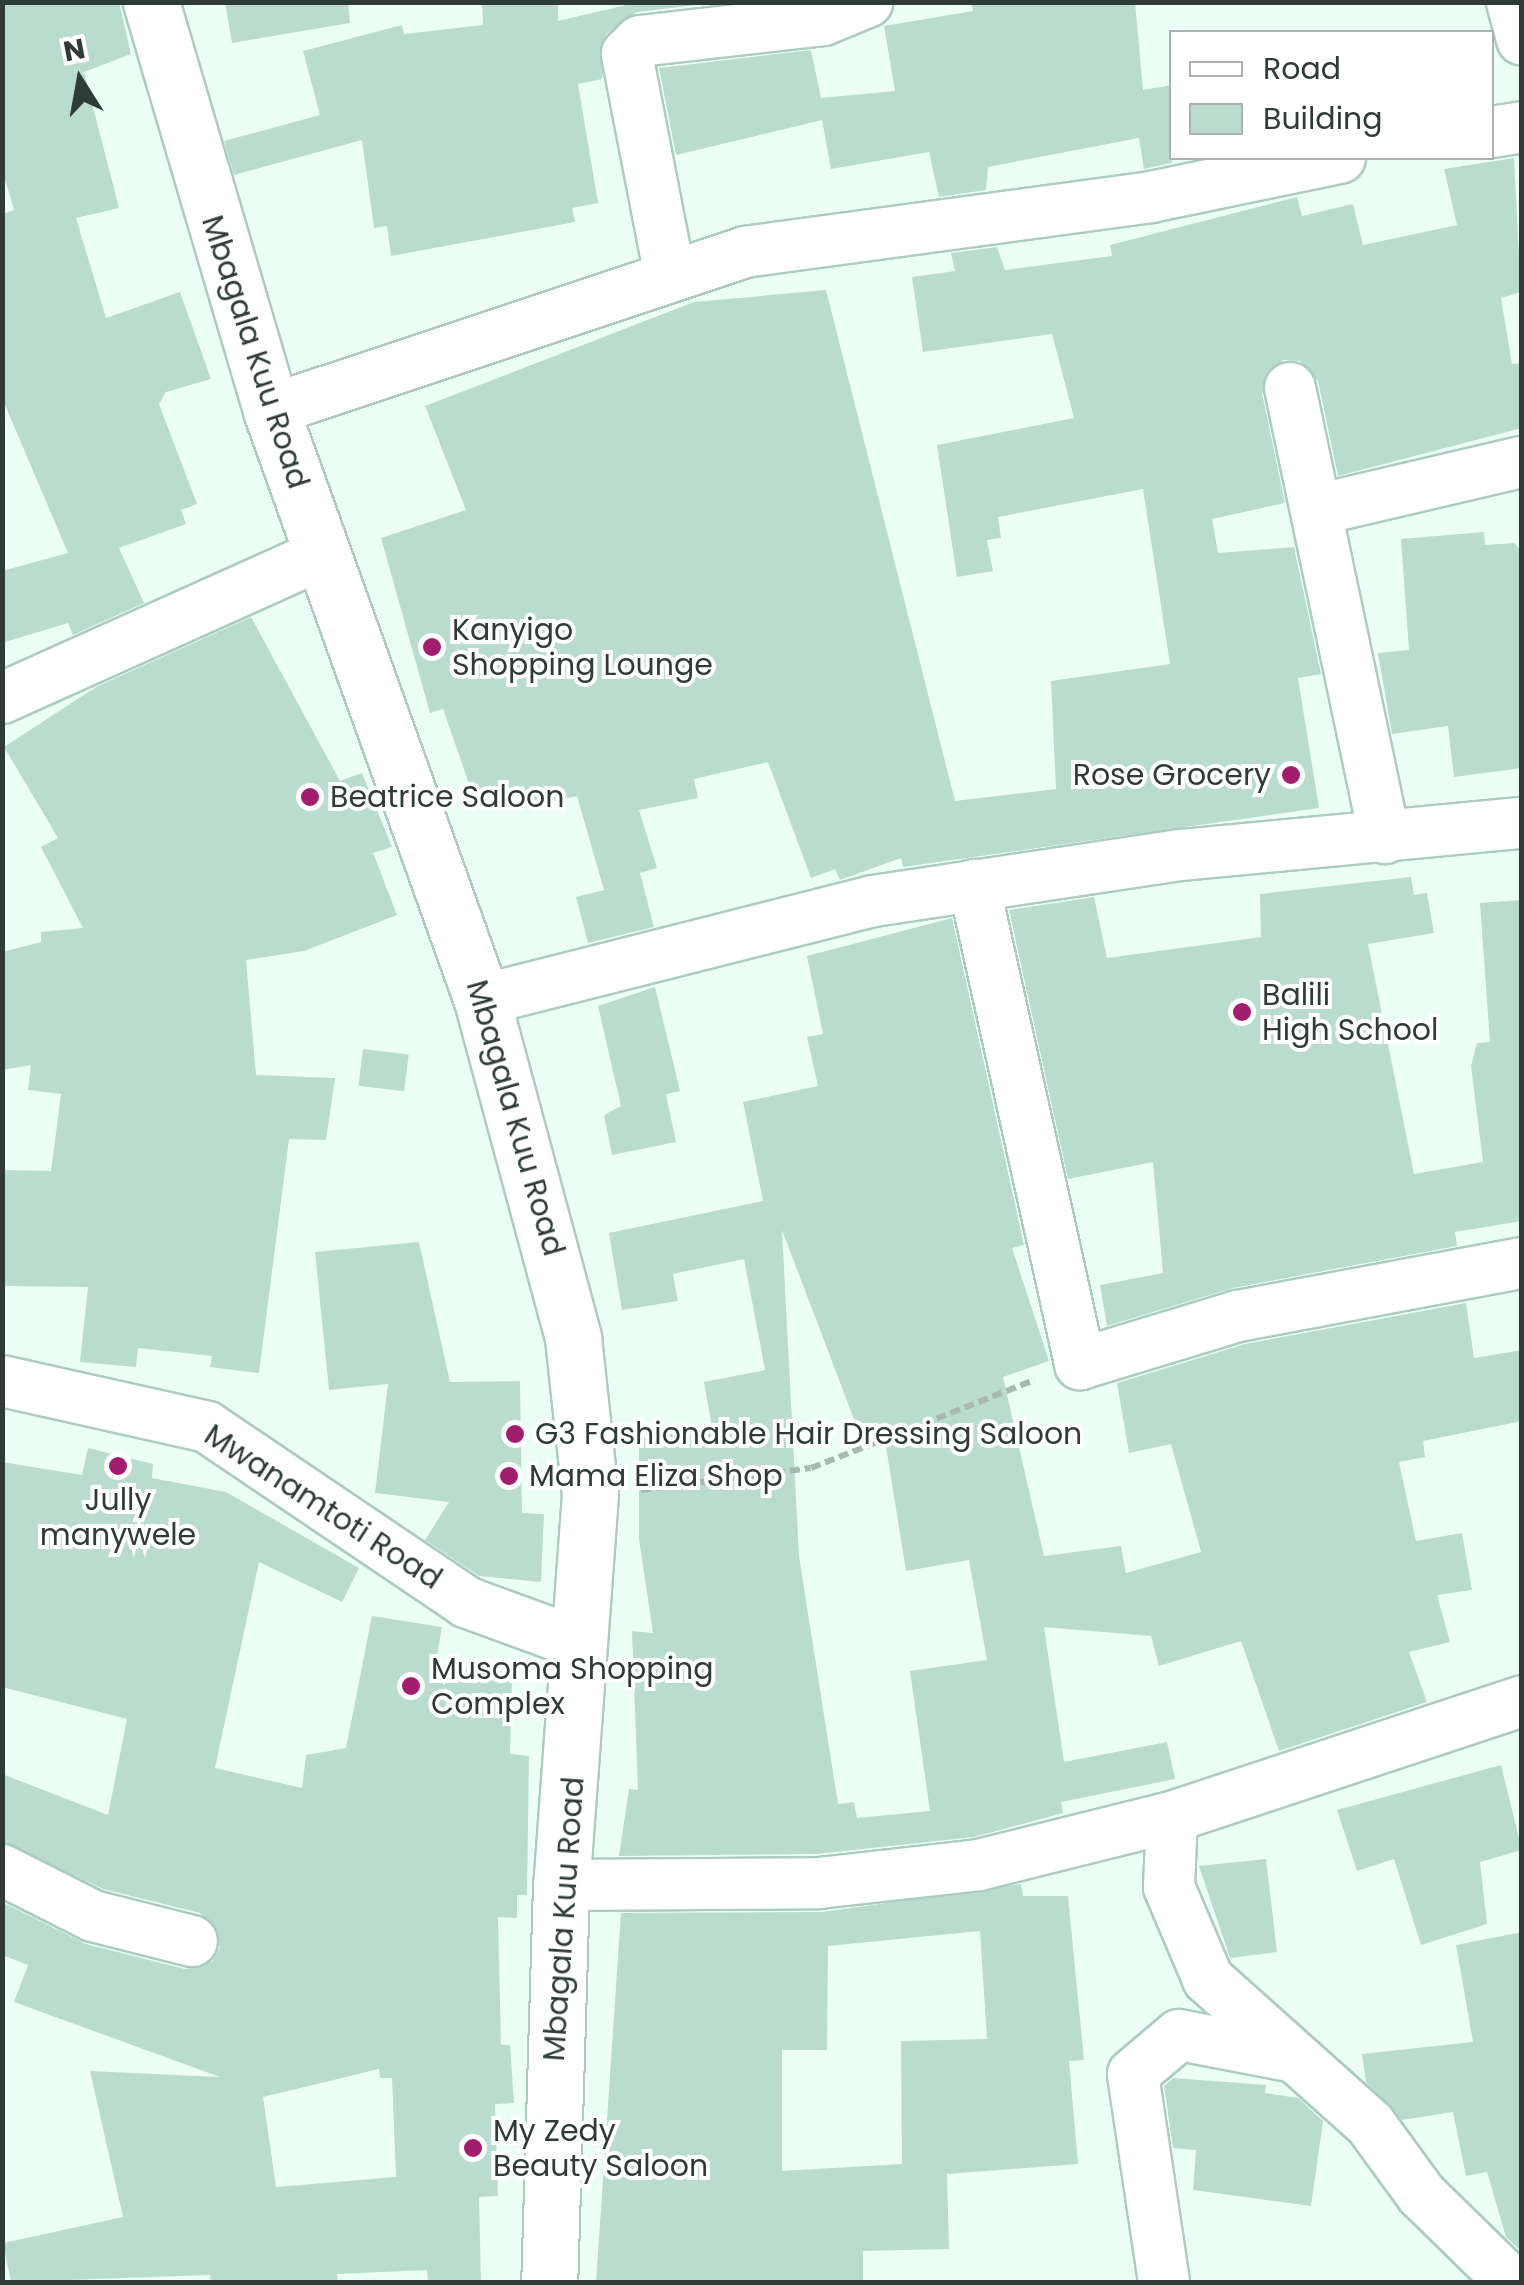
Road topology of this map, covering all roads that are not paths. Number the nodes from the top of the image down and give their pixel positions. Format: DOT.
graph roads {
  1 [pos="151,2"];
  2 [pos="867,2"];
  3 [pos="1512,2"];
  4 [pos="1522,40"];
  5 [pos="1522,128"];
  6 [pos="1494,132"];
  7 [pos="1330,160"];
  8 [pos="669,271"];
  9 [pos="1290,388"];
  10 [pos="271,410"];
  11 [pos="1522,462"];
  12 [pos="1321,509"];
  13 [pos="324,553"];
  14 [pos="2,698"];
  15 [pos="1522,823"];
  16 [pos="1385,838"];
  17 [pos="974,885"];
  18 [pos="482,1000"];
  19 [pos="1522,1262"];
  20 [pos="2,1381"];
  21 [pos="578,1643"];
  22 [pos="1522,1702"];
  23 [pos="1172,1817"];
  24 [pos="2,1870"];
  25 [pos="562,1885"];
  26 [pos="192,1941"];
  27 [pos="1288,2056"];
  28 [pos="549,2282"];
  29 [pos="1164,2282"];
  30 [pos="1511,2282"];
  1 -- 10 [label="street, Mbagala Kuu Road"];
  2 -- 8 [label="street"];
  3 -- 4 [label="street"];
  5 -- 6 [label="street"];
  7 -- 8 [label="street"];
  8 -- 10 [label="street"];
  9 -- 12 [label="street"];
  10 -- 13 [label="street, Mbagala Kuu Road"];
  11 -- 12 [label="street"];
  12 -- 16 [label="street"];
  13 -- 14 [label="street"];
  13 -- 18 [label="street, Mbagala Kuu Road"];
  15 -- 16 [label="street"];
  16 -- 17 [label="street"];
  17 -- 18 [label="street"];
  17 -- 19 [label="street"];
  18 -- 21 [label="street, Mbagala Kuu Road"];
  20 -- 21 [label="street, Mwanamtoti Road"];
  21 -- 25 [label="street, Mbagala Kuu Road"];
  22 -- 23 [label="street"];
  23 -- 25 [label="street"];
  23 -- 27 [label="street"];
  24 -- 26 [label="street"];
  25 -- 28 [label="street, Mbagala Kuu Road"];
  27 -- 29 [label="street"];
  27 -- 30 [label="street"];
}
